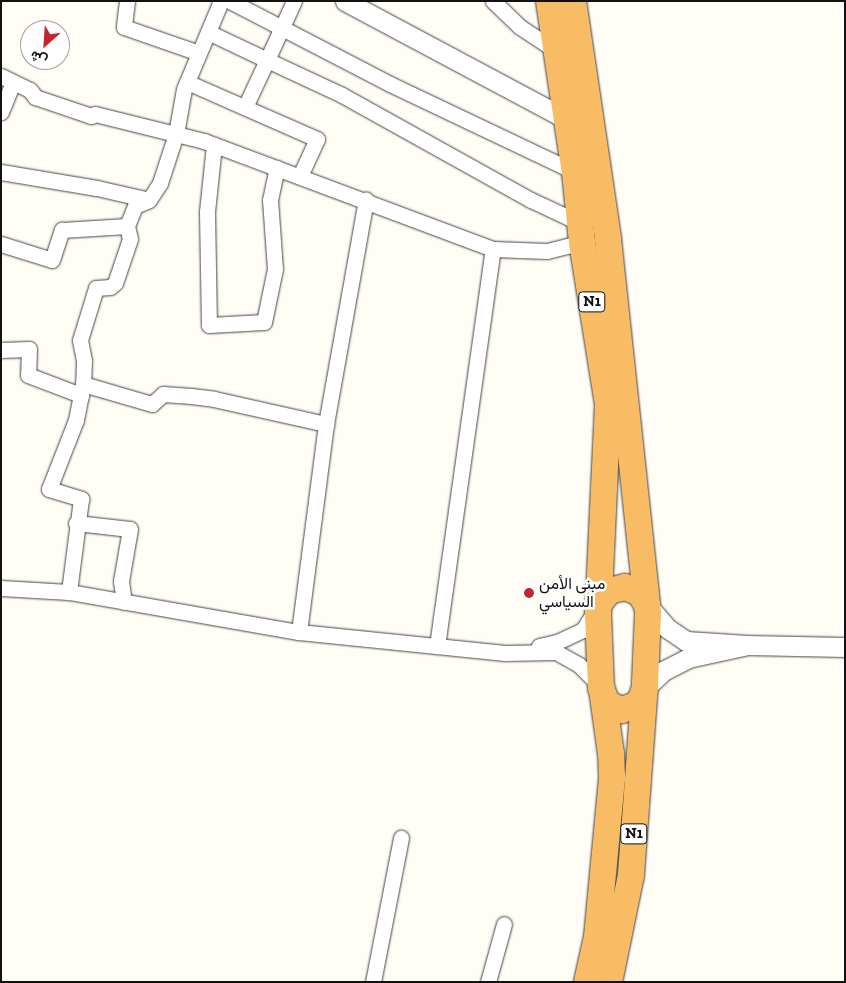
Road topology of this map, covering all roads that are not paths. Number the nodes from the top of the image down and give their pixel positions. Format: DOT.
graph roads {
  1 [pos="127,1"];
  2 [pos="221,1"];
  3 [pos="230,1"];
  4 [pos="294,1"];
  5 [pos="345,1"];
  6 [pos="493,1"];
  7 [pos="549,1"];
  8 [pos="573,1"];
  9 [pos="282,28"];
  10 [pos="208,32"];
  11 [pos="555,50"];
  12 [pos="199,54"];
  13 [pos="267,60"];
  14 [pos="7,79"];
  15 [pos="187,82"];
  16 [pos="245,107"];
  17 [pos="1,112"];
  18 [pos="566,119"];
  19 [pos="176,134"];
  20 [pos="214,145"];
  21 [pos="276,168"];
  22 [pos="1,172"];
  23 [pos="575,172"];
  24 [pos="300,176"];
  25 [pos="149,200"];
  26 [pos="366,200"];
  27 [pos="127,226"];
  28 [pos="581,232"];
  29 [pos="1,244"];
  30 [pos="493,249"];
  31 [pos="1,350"];
  32 [pos="82,390"];
  33 [pos="326,424"];
  34 [pos="76,523"];
  35 [pos="1,588"];
  36 [pos="69,592"];
  37 [pos="124,602"];
  38 [pos="598,605"];
  39 [pos="647,605"];
  40 [pos="299,632"];
  41 [pos="747,645"];
  42 [pos="437,646"];
  43 [pos="845,647"];
  44 [pos="505,653"];
  45 [pos="601,688"];
  46 [pos="645,688"];
  47 [pos="401,838"];
  48 [pos="504,924"];
  49 [pos="373,982"];
  50 [pos="488,982"];
  51 [pos="587,982"];
  52 [pos="609,982"];
  1 -- 12 [label="street"];
  2 -- 10 [label="street"];
  3 -- 9 [label="street"];
  4 -- 9 [label="street"];
  5 -- 18 [label="street"];
  6 -- 11 [label="street"];
  7 -- 11 [label="highway, N1 / N1"];
  8 -- 39 [label="highway, N1"];
  9 -- 13 [label="street"];
  9 -- 23 [label="street"];
  10 -- 12 [label="street"];
  10 -- 13 [label="street"];
  11 -- 18 [label="highway, N1 / N1"];
  12 -- 15 [label="street"];
  13 -- 16 [label="street"];
  13 -- 28 [label="street"];
  14 -- 17 [label="street"];
  14 -- 19 [label="street"];
  15 -- 16 [label="street"];
  15 -- 19 [label="street"];
  16 -- 24 [label="street"];
  18 -- 23 [label="highway, N1 / N1"];
  19 -- 20 [label="street"];
  19 -- 25 [label="street"];
  20 -- 21 [label="street"];
  20 -- 21 [label="street"];
  21 -- 24 [label="street"];
  22 -- 25 [label="street"];
  23 -- 28 [label="highway, N1 / N1"];
  24 -- 26 [label="street"];
  25 -- 27 [label="street"];
  26 -- 30 [label="street"];
  26 -- 33 [label="street"];
  27 -- 29 [label="street"];
  27 -- 32 [label="street"];
  28 -- 30 [label="street"];
  28 -- 38 [label="highway, N1 / N1"];
  30 -- 42 [label="street"];
  31 -- 32 [label="street"];
  32 -- 33 [label="street"];
  32 -- 34 [label="street"];
  33 -- 40 [label="street"];
  34 -- 36 [label="street"];
  34 -- 37 [label="street"];
  35 -- 36 [label="street"];
  36 -- 37 [label="street"];
  37 -- 40 [label="street"];
  38 -- 39 [label="highway"];
  38 -- 44 [label="street"];
  38 -- 45 [label="highway, N1"];
  39 -- 41 [label="street"];
  39 -- 46 [label="highway, N1"];
  40 -- 42 [label="street"];
  41 -- 43 [label="street"];
  41 -- 46 [label="street"];
  42 -- 44 [label="street"];
  44 -- 45 [label="street"];
  45 -- 46 [label="highway"];
  45 -- 51 [label="highway, N1 / N1"];
  46 -- 52 [label="highway, N1"];
  47 -- 49 [label="street"];
  48 -- 50 [label="street"];
}
